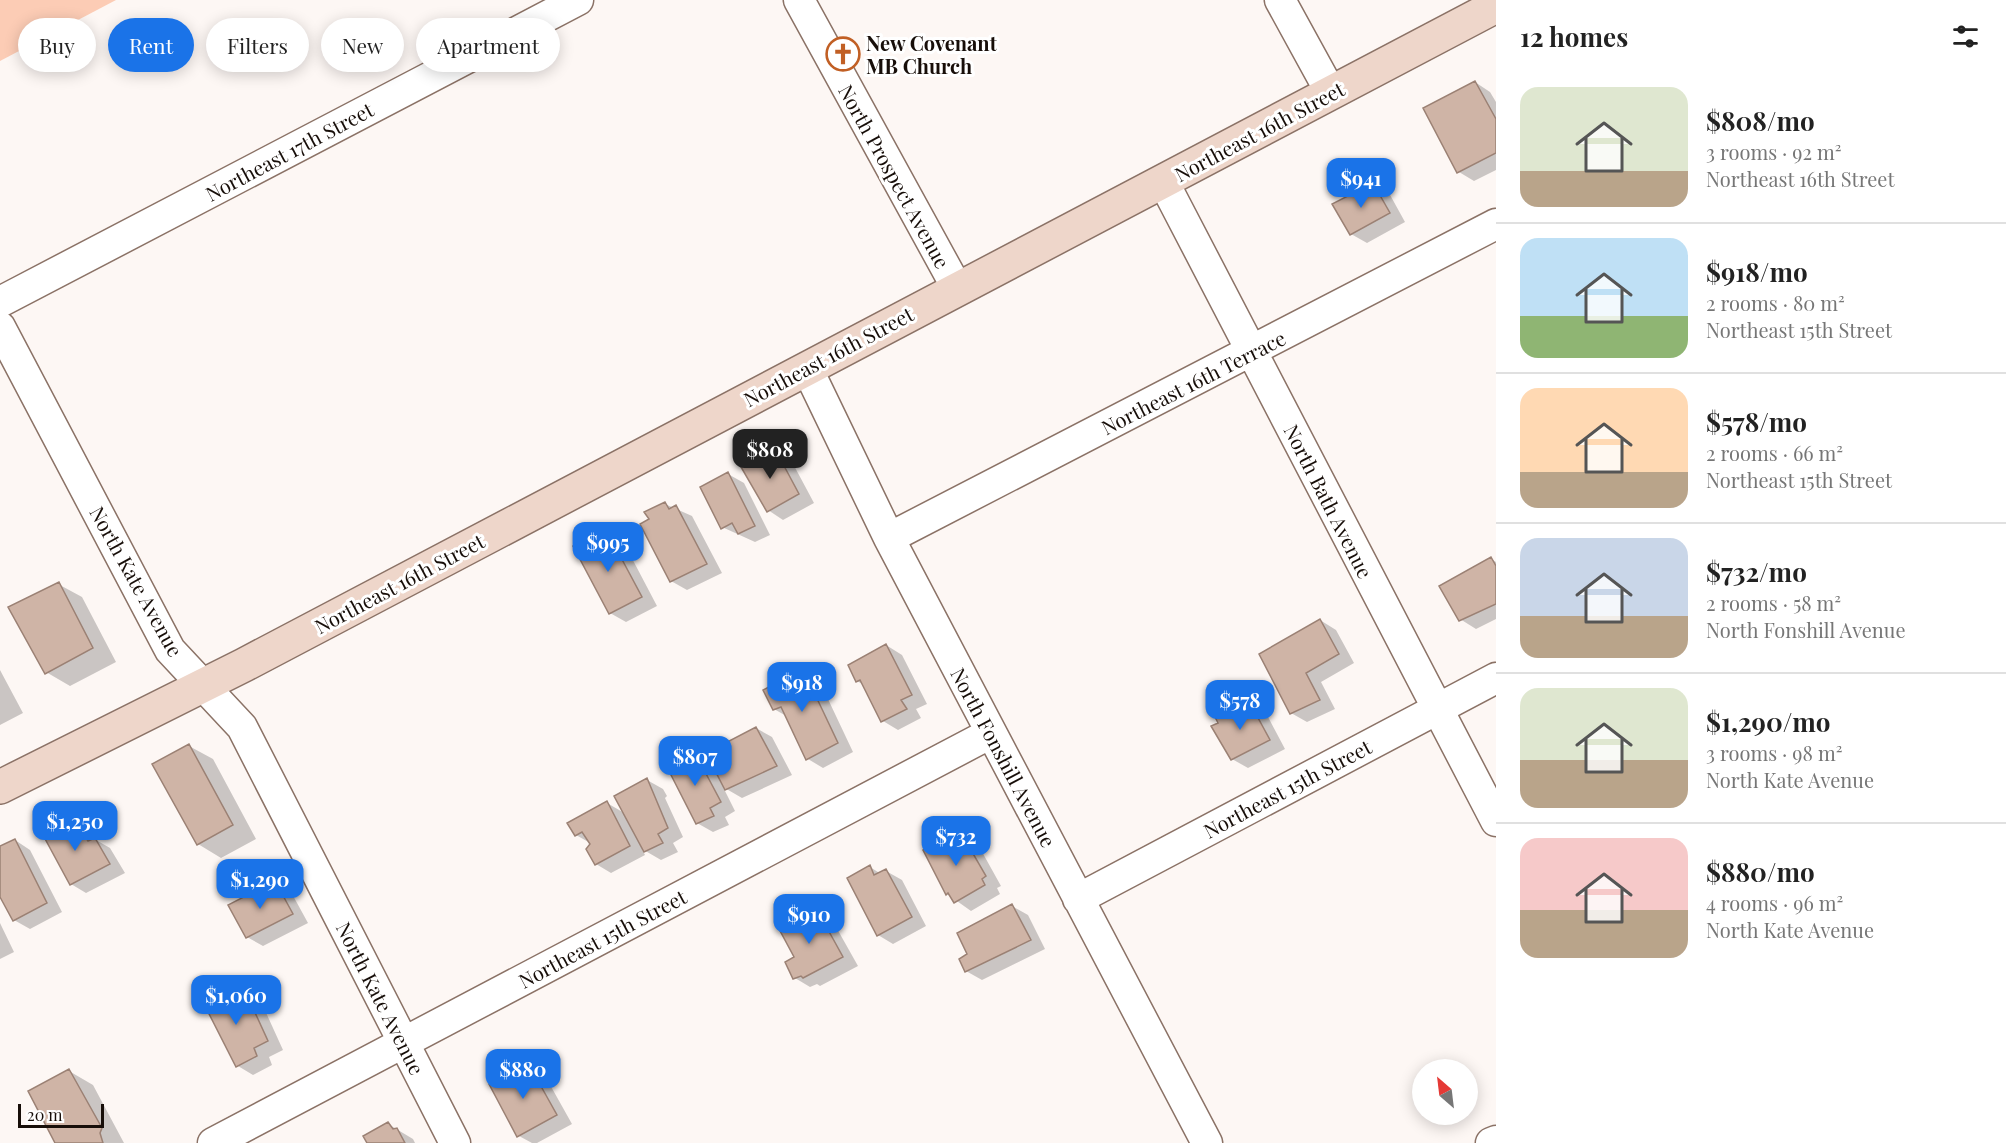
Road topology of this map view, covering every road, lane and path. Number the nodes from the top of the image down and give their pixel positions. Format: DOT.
graph roads {
  1 [pos="578,0"];
  2 [pos="799,0"];
  3 [pos="1280,0"];
  4 [pos="1496,6"];
  5 [pos="1331,93"];
  6 [pos="1162,181"];
  7 [pos="1496,224"];
  8 [pos="957,288"];
  9 [pos="0,303"];
  10 [pos="0,327"];
  11 [pos="1252,351"];
  12 [pos="807,368"];
  13 [pos="889,538"];
  14 [pos="1496,678"];
  15 [pos="202,685"];
  16 [pos="1436,709"];
  17 [pos="991,733"];
  18 [pos="0,788"];
  19 [pos="1496,821"];
  20 [pos="1078,899"];
  21 [pos="404,1042"];
  22 [pos="1496,1141"];
  23 [pos="213,1143"];
  24 [pos="455,1143"];
  25 [pos="1207,1143"];
  26 [pos="1491,1143"];
  1 -- 9 [label="street, Northeast 17th Street"];
  2 -- 8 [label="street, North Prospect Avenue"];
  3 -- 5 [label="street"];
  4 -- 5 [label="street, Northeast 16th Street"];
  5 -- 6 [label="street, Northeast 16th Street"];
  6 -- 8 [label="street, Northeast 16th Street"];
  6 -- 11 [label="street, North Bath Avenue"];
  7 -- 11 [label="street, Northeast 16th Terrace"];
  8 -- 12 [label="street, Northeast 16th Street"];
  10 -- 15 [label="street, North Kate Avenue"];
  11 -- 13 [label="street, Northeast 16th Terrace"];
  11 -- 16 [label="street, North Bath Avenue"];
  12 -- 13 [label="street, North Fonshill Avenue"];
  12 -- 15 [label="street, Northeast 16th Street"];
  13 -- 17 [label="street, North Fonshill Avenue"];
  14 -- 16 [label="street, Northeast 15th Street"];
  15 -- 18 [label="street, Northeast 16th Street"];
  15 -- 21 [label="street, North Kate Avenue"];
  16 -- 19 [label="street, North Bath Avenue"];
  16 -- 20 [label="street, Northeast 15th Street"];
  17 -- 20 [label="street, North Fonshill Avenue"];
  17 -- 21 [label="street, Northeast 15th Street"];
  20 -- 25 [label="street, North Fonshill Avenue"];
  21 -- 23 [label="street, Northeast 15th Street"];
  21 -- 24 [label="street, North Kate Avenue"];
  22 -- 26 [label="street"];
}
